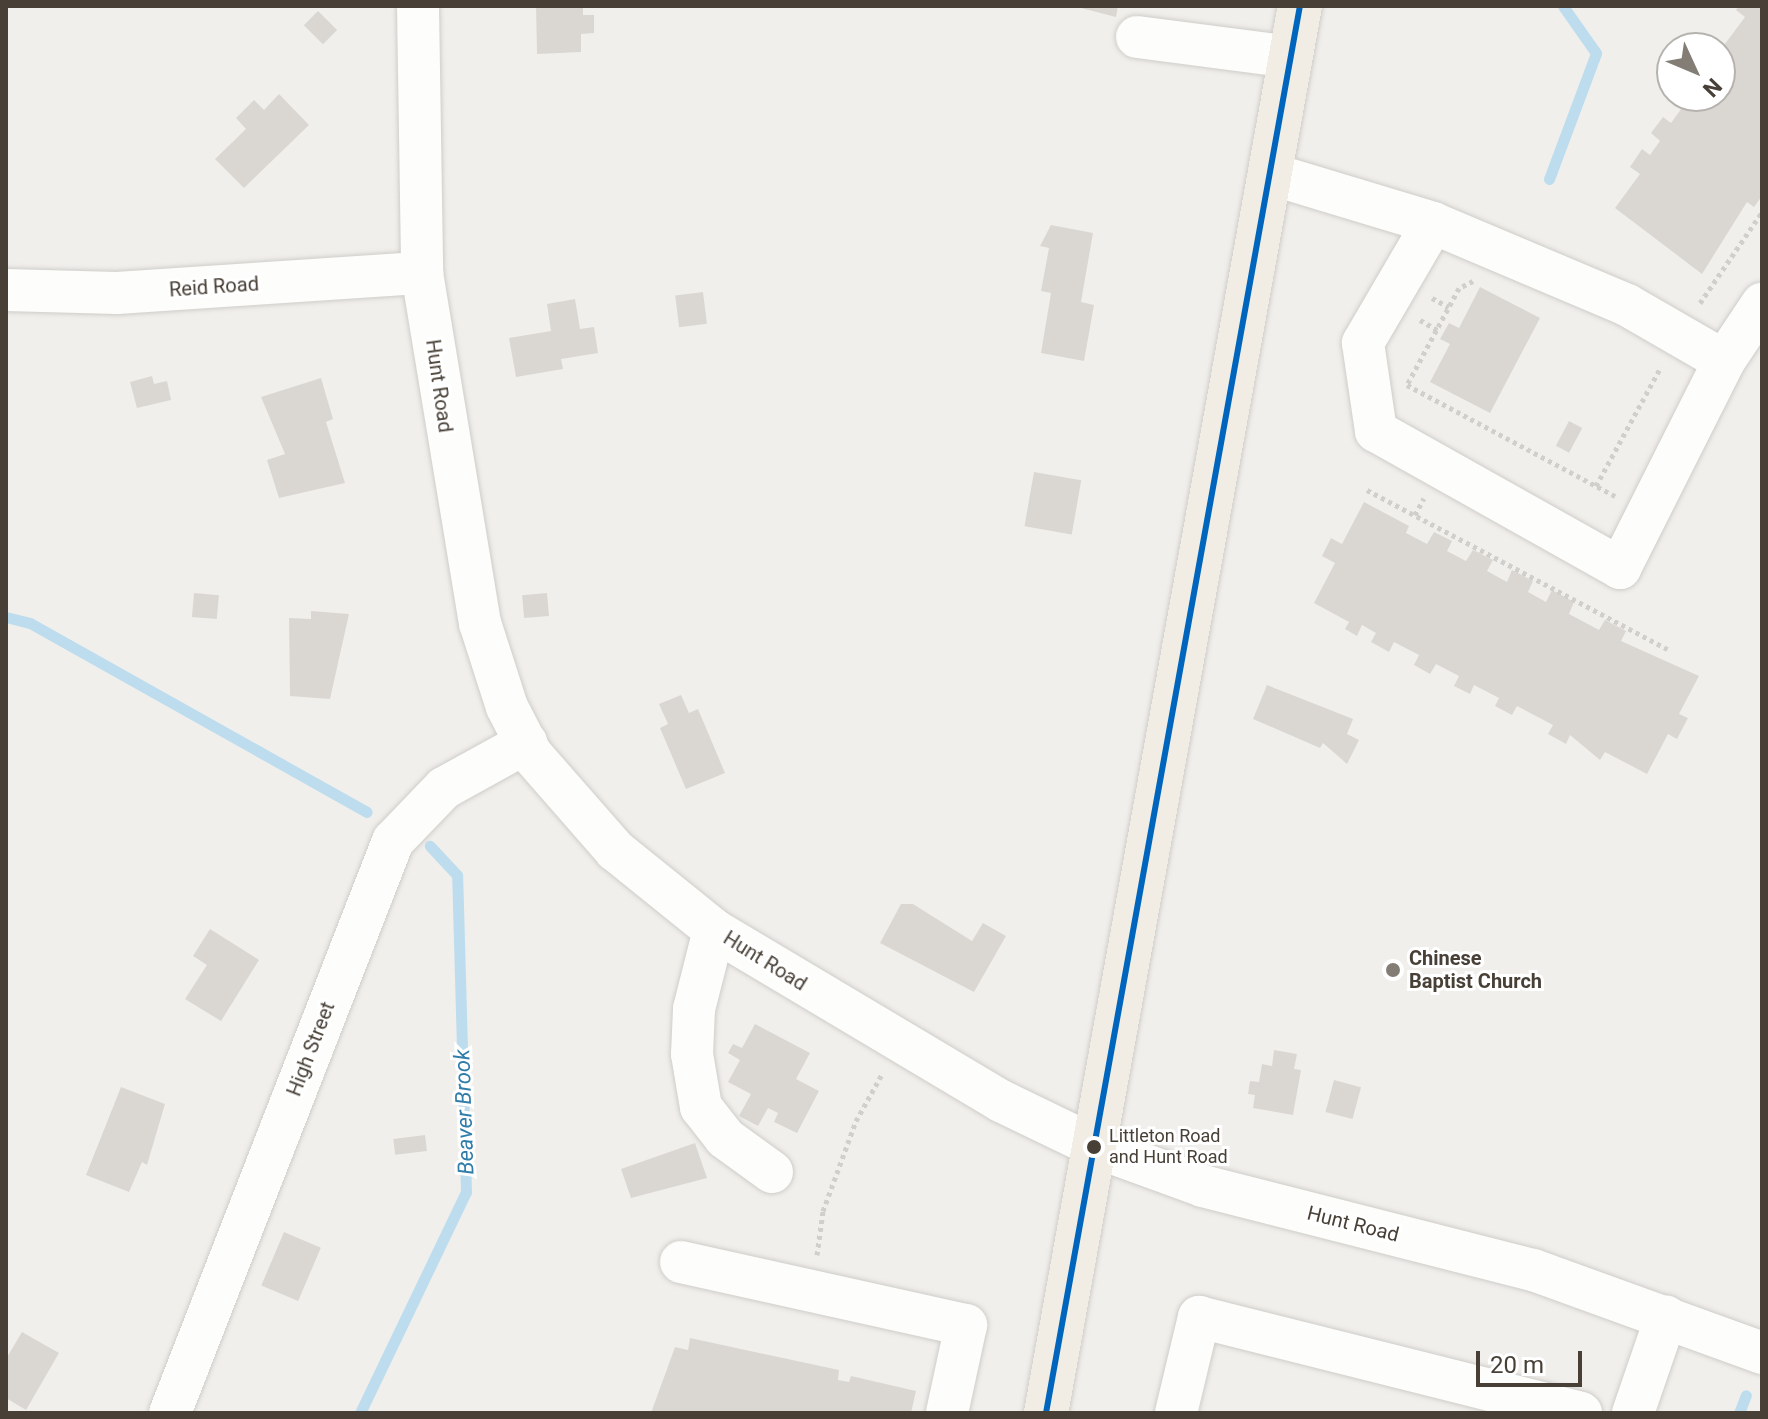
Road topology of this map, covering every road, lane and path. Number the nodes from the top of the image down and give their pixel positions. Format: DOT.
graph roads {
  1 [pos="418,6"];
  2 [pos="1300,6"];
  3 [pos="1137,37"];
  4 [pos="1291,57"];
  5 [pos="1271,174"];
  6 [pos="1762,212"];
  7 [pos="1433,223"];
  8 [pos="422,273"];
  9 [pos="1484,276"];
  10 [pos="6,290"];
  11 [pos="1762,304"];
  12 [pos="1692,314"];
  13 [pos="1665,359"];
  14 [pos="1724,361"];
  15 [pos="1596,486"];
  16 [pos="1367,490"];
  17 [pos="1427,494"];
  18 [pos="1648,513"];
  19 [pos="1415,515"];
  20 [pos="1667,649"];
  21 [pos="526,743"];
  22 [pos="714,930"];
  23 [pos="900,1042"];
  24 [pos="1096,1147"];
  25 [pos="772,1172"];
  26 [pos="681,1262"];
  27 [pos="812,1291"];
  28 [pos="1666,1317"];
  29 [pos="1762,1353"];
  30 [pos="170,1413"];
  31 [pos="947,1413"];
  32 [pos="1046,1413"];
  33 [pos="1176,1413"];
  34 [pos="1581,1413"];
  35 [pos="1633,1413"];
  1 -- 8 [label="street, Hunt Road"];
  2 -- 4 [label="main road"];
  3 -- 4 [label="street"];
  4 -- 5 [label="main road"];
  5 -- 7 [label="street"];
  5 -- 24 [label="main road"];
  6 -- 12 [label="path"];
  7 -- 14 [label="street"];
  7 -- 18 [label="street"];
  8 -- 10 [label="street, Reid Road"];
  8 -- 21 [label="street, Hunt Road"];
  9 -- 15 [label="path"];
  11 -- 14 [label="street"];
  13 -- 15 [label="path"];
  14 -- 18 [label="street"];
  15 -- 18 [label="path"];
  16 -- 19 [label="path"];
  17 -- 19 [label="path"];
  19 -- 20 [label="path"];
  21 -- 22 [label="street, Hunt Road"];
  21 -- 30 [label="street, High Street"];
  22 -- 23 [label="street, Hunt Road"];
  22 -- 25 [label="street"];
  23 -- 24 [label="street, Hunt Road"];
  23 -- 27 [label="path"];
  24 -- 28 [label="street, Hunt Road"];
  24 -- 32 [label="main road"];
  26 -- 27 [label="street"];
  27 -- 31 [label="street"];
  28 -- 29 [label="street, Hunt Road"];
  28 -- 35 [label="street"];
  33 -- 34 [label="street"];
}
